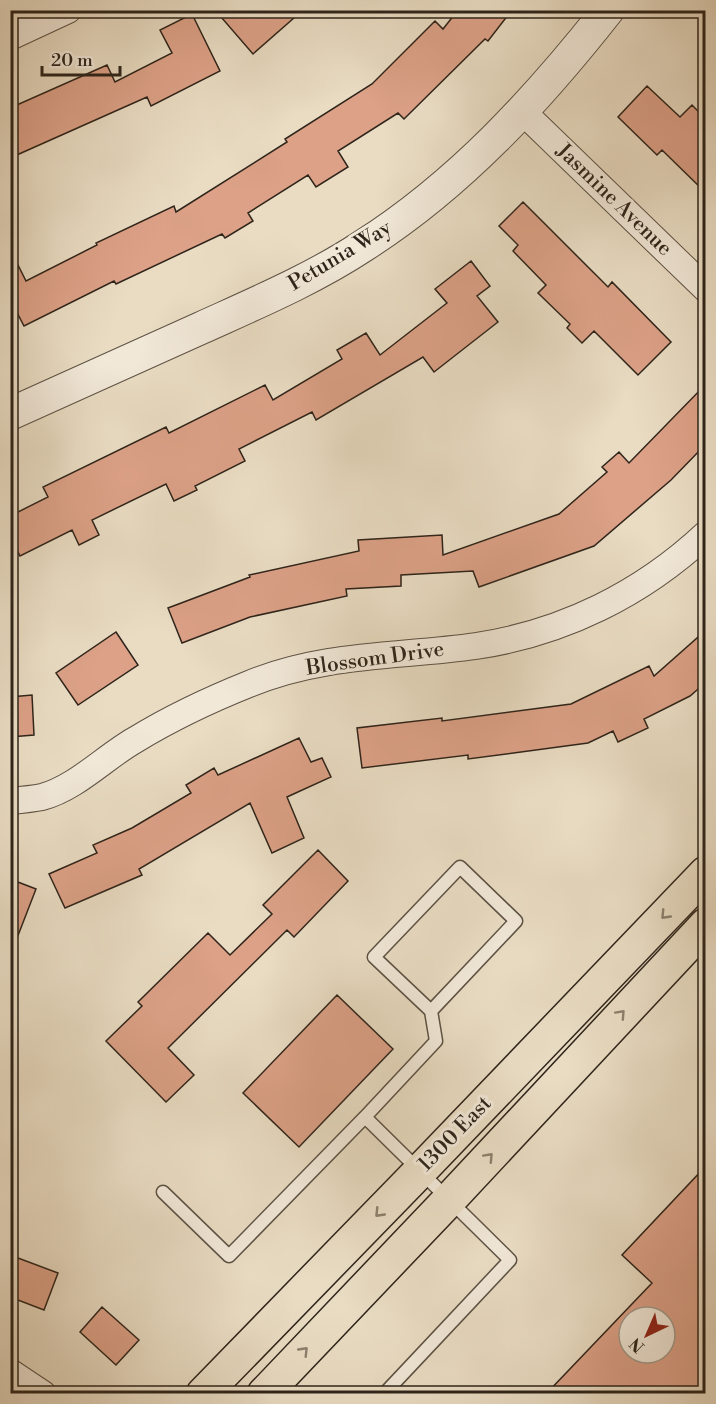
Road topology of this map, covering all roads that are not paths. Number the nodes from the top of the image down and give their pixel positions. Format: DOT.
graph roads {
  1 [pos="68,10"];
  2 [pos="608,10"];
  3 [pos="10,37"];
  4 [pos="522,111"];
  5 [pos="705,289"];
  6 [pos="10,414"];
  7 [pos="705,534"];
  8 [pos="10,801"];
  9 [pos="705,873"];
  10 [pos="705,925"];
  11 [pos="431,1011"];
  12 [pos="365,1117"];
  13 [pos="420,1172"];
  14 [pos="163,1192"];
  15 [pos="449,1200"];
  16 [pos="10,1372"];
  17 [pos="43,1394"];
  18 [pos="203,1394"];
  19 [pos="264,1394"];
  20 [pos="384,1394"];
  1 -- 3 [label="street"];
  2 -- 4 [label="street, Petunia Way"];
  4 -- 5 [label="street, Jasmine Avenue"];
  4 -- 6 [label="street, Petunia Way"];
  7 -- 8 [label="street, Blossom Drive"];
  9 -- 13 [label="main road, 1300 East, one-way"];
  15 -- 10 [label="main road, 1300 East, one-way"];
  11 -- 11 [label="lane"];
  11 -- 12 [label="lane"];
  12 -- 13 [label="lane"];
  12 -- 14 [label="lane"];
  13 -- 15 [label="lane"];
  13 -- 18 [label="main road, 1300 East, one-way"];
  19 -- 15 [label="main road, 1300 East, one-way"];
  15 -- 20 [label="lane"];
  16 -- 17 [label="street"];
}
